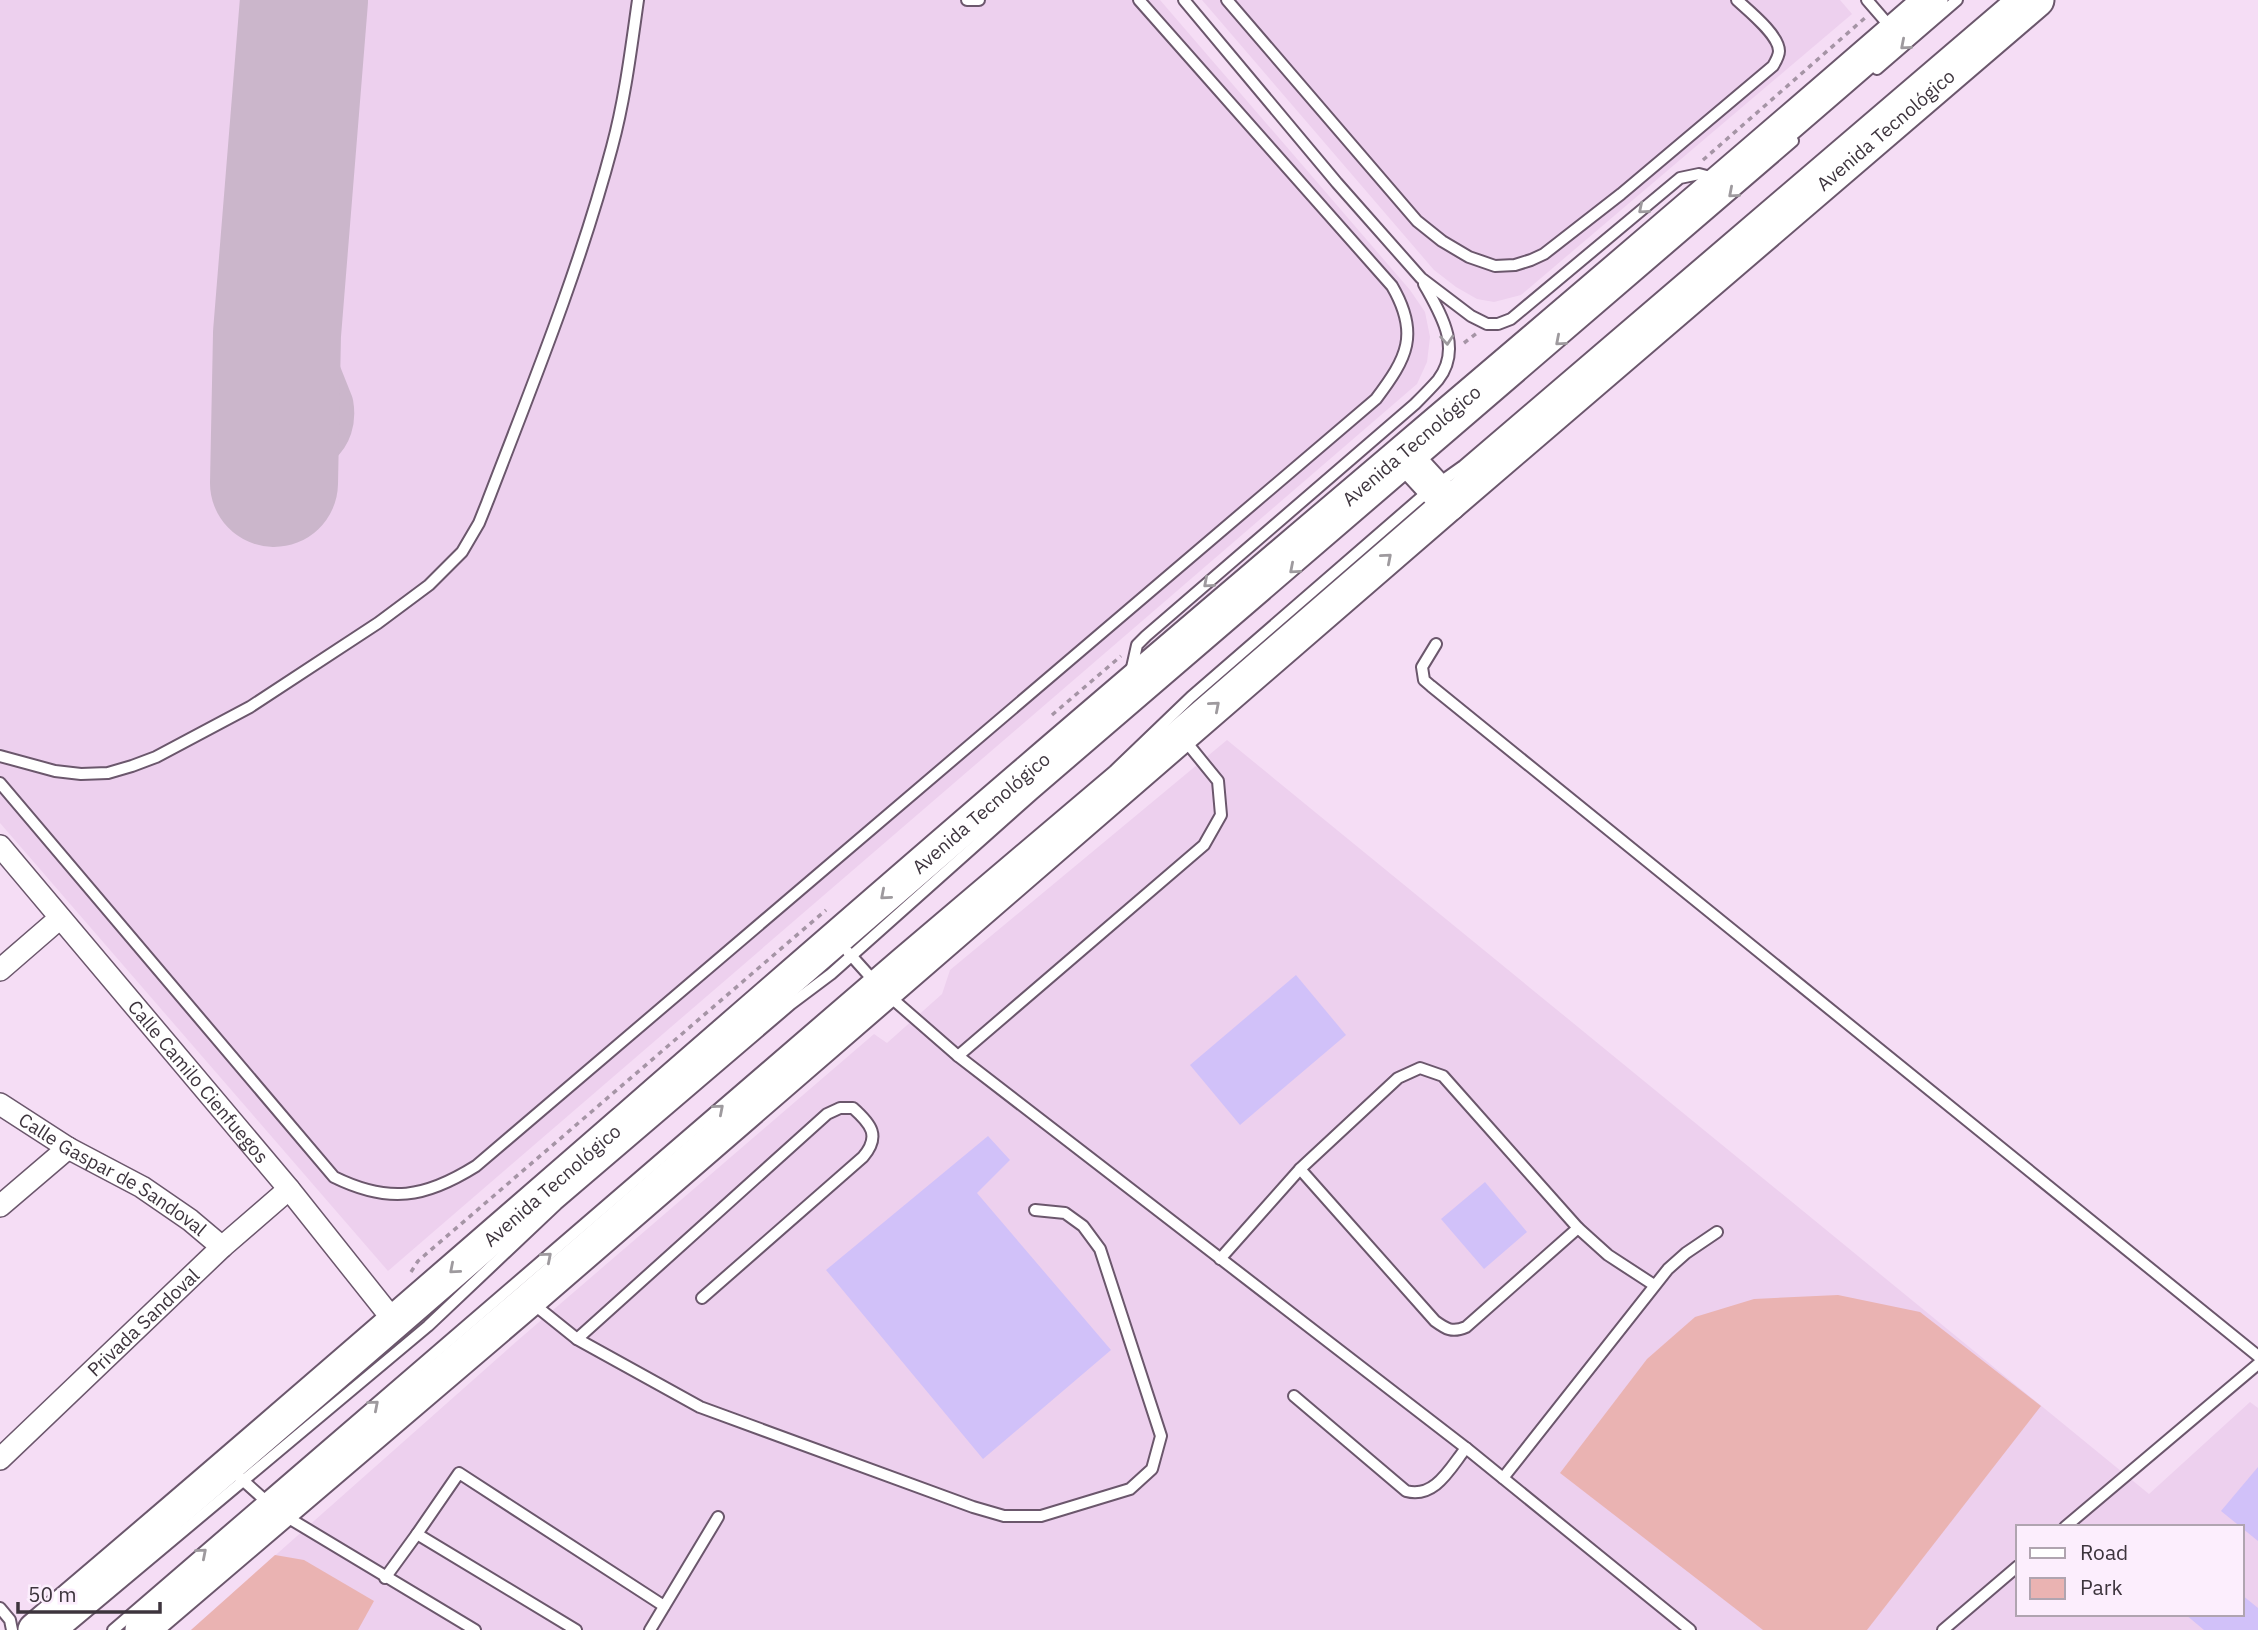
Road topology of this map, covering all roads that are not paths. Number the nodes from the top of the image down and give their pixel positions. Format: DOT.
graph roads {
  1 [pos="638,0"];
  2 [pos="967,0"];
  3 [pos="979,0"];
  4 [pos="1139,0"];
  5 [pos="1184,0"];
  6 [pos="1227,0"];
  7 [pos="1737,0"];
  8 [pos="1867,0"];
  9 [pos="1931,0"];
  10 [pos="1957,0"];
  11 [pos="2008,0"];
  12 [pos="2037,0"];
  13 [pos="1885,21"];
  14 [pos="1865,79"];
  15 [pos="1804,132"];
  16 [pos="1724,180"];
  17 [pos="1421,278"];
  18 [pos="1424,478"];
  19 [pos="1436,644"];
  20 [pos="1128,686"];
  21 [pos="1181,735"];
  22 [pos="0,755"];
  23 [pos="0,783"];
  24 [pos="0,846"];
  25 [pos="60,918"];
  26 [pos="844,947"];
  27 [pos="0,970"];
  28 [pos="878,985"];
  29 [pos="958,1056"];
  30 [pos="0,1104"];
  31 [pos="68,1147"];
  32 [pos="1300,1170"];
  33 [pos="289,1189"];
  34 [pos="0,1206"];
  35 [pos="1035,1210"];
  36 [pos="1578,1228"];
  37 [pos="1717,1232"];
  38 [pos="222,1247"];
  39 [pos="1220,1259"];
  40 [pos="1654,1285"];
  41 [pos="702,1298"];
  42 [pos="529,1300"];
  43 [pos="394,1321"];
  44 [pos="577,1339"];
  45 [pos="2258,1356"];
  46 [pos="2258,1364"];
  47 [pos="1294,1396"];
  48 [pos="1466,1448"];
  49 [pos="0,1460"];
  50 [pos="235,1473"];
  51 [pos="1503,1478"];
  52 [pos="271,1506"];
  53 [pos="718,1517"];
  54 [pos="2067,1525"];
  55 [pos="417,1534"];
  56 [pos="2016,1568"];
  57 [pos="385,1578"];
  58 [pos="664,1606"];
  59 [pos="0,1608"];
  60 [pos="12,1630"];
  61 [pos="35,1630"];
  62 [pos="65,1630"];
  63 [pos="113,1630"];
  64 [pos="142,1630"];
  65 [pos="475,1630"];
  66 [pos="576,1630"];
  67 [pos="650,1630"];
  68 [pos="1690,1630"];
  69 [pos="1943,1630"];
  1 -- 22 [label="lane"];
  2 -- 3 [label="lane"];
  4 -- 23 [label="lane"];
  5 -- 17 [label="lane"];
  6 -- 7 [label="lane"];
  8 -- 13 [label="lane"];
  9 -- 13 [label="main road, Avenida Tecnológico"];
  10 -- 14 [label="lane, one-way"];
  11 -- 18 [label="lane"];
  12 -- 18 [label="main road, Avenida Tecnológico"];
  13 -- 16 [label="main road, Avenida Tecnológico"];
  15 -- 18 [label="lane, one-way"];
  16 -- 17 [label="lane, one-way"];
  16 -- 18 [label="main road, Avenida Tecnológico"];
  17 -- 20 [label="lane, one-way"];
  18 -- 20 [label="main road, Avenida Tecnológico"];
  21 -- 18 [label="main road, Avenida Tecnológico, one-way"];
  18 -- 26 [label="lane, one-way"];
  18 -- 28 [label="lane"];
  19 -- 45 [label="lane"];
  20 -- 26 [label="main road, Avenida Tecnológico, one-way"];
  21 -- 28 [label="main road, Avenida Tecnológico"];
  21 -- 29 [label="lane"];
  24 -- 25 [label="street, Calle Camilo Cienfuegos"];
  25 -- 27 [label="street"];
  25 -- 33 [label="street, Calle Camilo Cienfuegos"];
  26 -- 28 [label="lane"];
  26 -- 43 [label="main road, Avenida Tecnológico, one-way"];
  26 -- 50 [label="lane"];
  28 -- 29 [label="lane"];
  28 -- 42 [label="main road, Avenida Tecnológico"];
  52 -- 28 [label="lane, one-way"];
  29 -- 39 [label="lane"];
  30 -- 31 [label="street, Calle Gaspar de Sandoval"];
  31 -- 34 [label="street"];
  31 -- 38 [label="street, Calle Gaspar de Sandoval"];
  32 -- 36 [label="lane"];
  32 -- 36 [label="lane"];
  32 -- 39 [label="lane"];
  33 -- 38 [label="street, Privada Sandoval"];
  33 -- 43 [label="street, Calle Camilo Cienfuegos"];
  35 -- 44 [label="lane"];
  36 -- 40 [label="lane"];
  37 -- 40 [label="lane"];
  38 -- 49 [label="street, Privada Sandoval"];
  39 -- 48 [label="lane"];
  40 -- 51 [label="lane"];
  41 -- 44 [label="lane"];
  42 -- 44 [label="lane"];
  42 -- 52 [label="main road, Avenida Tecnológico"];
  43 -- 50 [label="main road, Avenida Tecnológico"];
  46 -- 54 [label="lane"];
  47 -- 48 [label="lane"];
  48 -- 51 [label="lane"];
  50 -- 52 [label="lane"];
  50 -- 61 [label="main road, Avenida Tecnológico"];
  50 -- 62 [label="lane"];
  51 -- 68 [label="lane"];
  52 -- 57 [label="lane"];
  63 -- 52 [label="lane, one-way"];
  52 -- 64 [label="main road, Avenida Tecnológico"];
  53 -- 58 [label="lane"];
  55 -- 57 [label="lane"];
  55 -- 58 [label="lane"];
  55 -- 66 [label="lane"];
  56 -- 69 [label="lane"];
  57 -- 65 [label="lane"];
  58 -- 67 [label="lane"];
  59 -- 60 [label="lane"];
}
